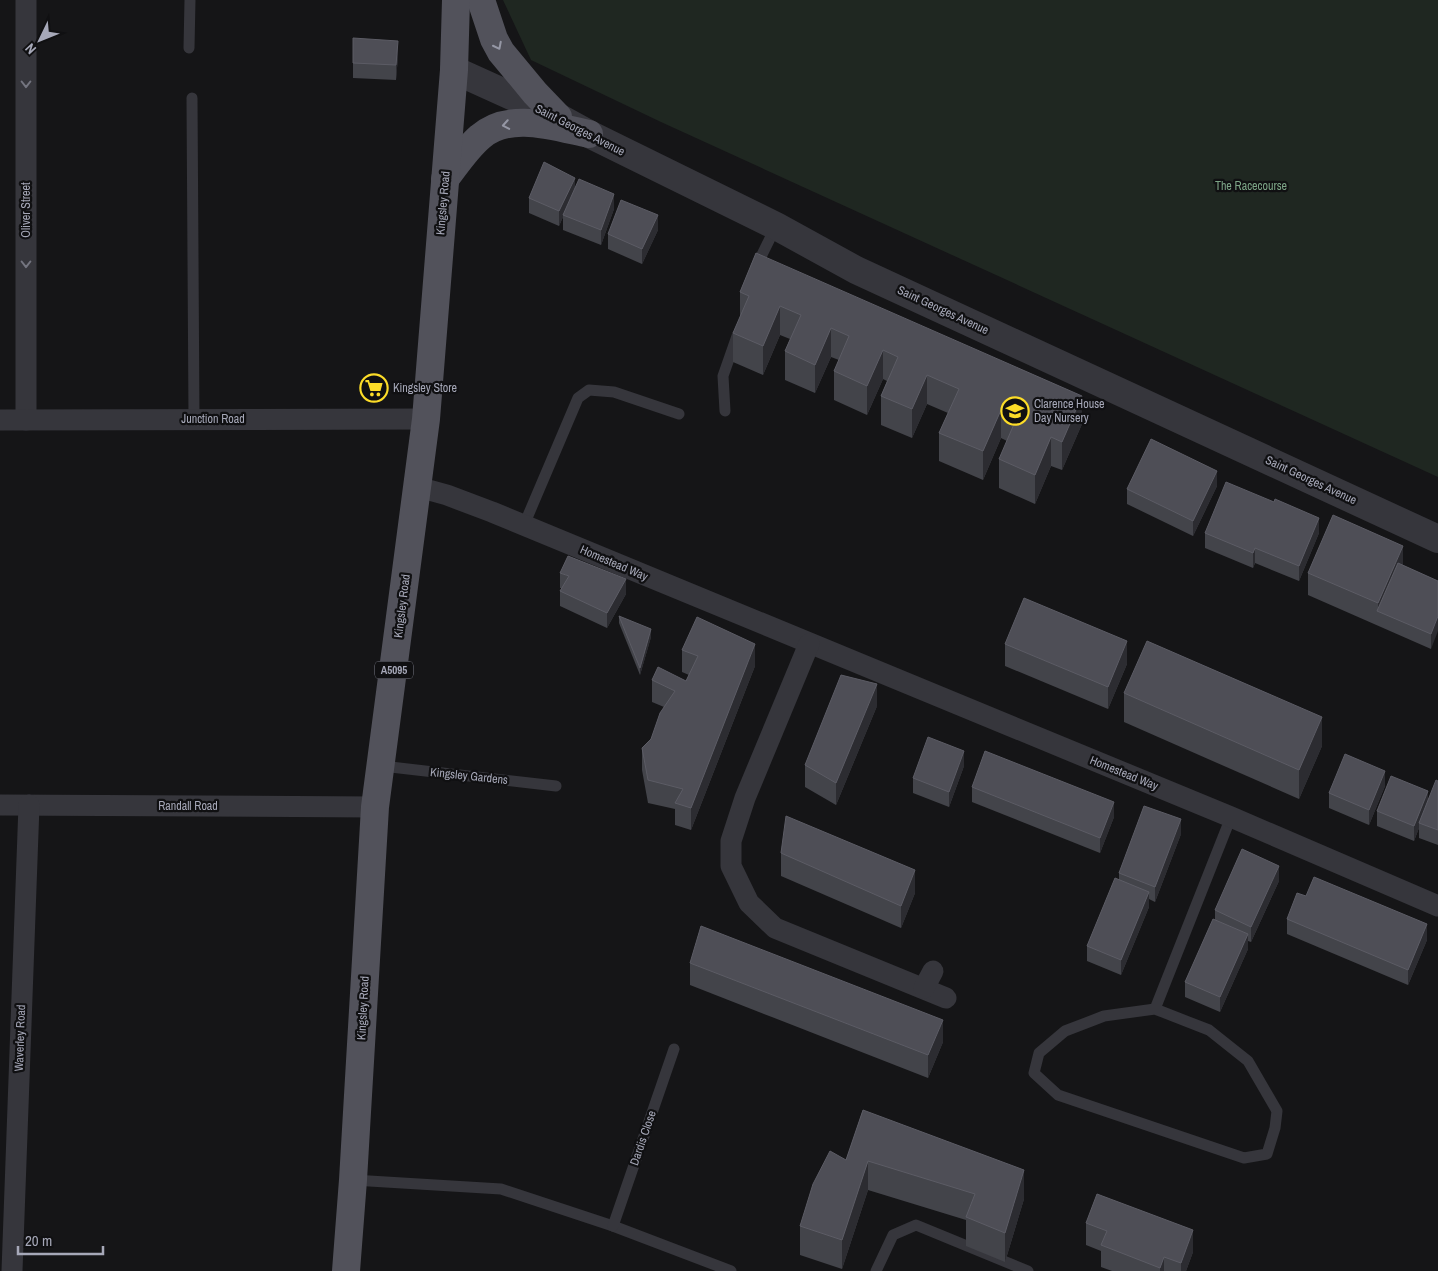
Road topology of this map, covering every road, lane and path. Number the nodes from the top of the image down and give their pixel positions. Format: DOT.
graph roads {
  1 [pos="26,0"];
  2 [pos="190,0"];
  3 [pos="456,0"];
  4 [pos="481,0"];
  5 [pos="189,48"];
  6 [pos="454,70"];
  7 [pos="192,98"];
  8 [pos="558,117"];
  9 [pos="588,134"];
  10 [pos="445,179"];
  11 [pos="776,226"];
  12 [pos="751,276"];
  13 [pos="742,324"];
  14 [pos="724,411"];
  15 [pos="680,414"];
  16 [pos="194,419"];
  17 [pos="426,419"];
  18 [pos="0,420"];
  19 [pos="26,420"];
  20 [pos="418,487"];
  21 [pos="524,525"];
  22 [pos="1438,538"];
  23 [pos="809,644"];
  24 [pos="382,766"];
  25 [pos="556,786"];
  26 [pos="29,805"];
  27 [pos="0,806"];
  28 [pos="375,807"];
  29 [pos="1231,817"];
  30 [pos="1438,906"];
  31 [pos="946,998"];
  32 [pos="1155,1009"];
  33 [pos="674,1050"];
  34 [pos="353,1180"];
  35 [pos="613,1226"];
  36 [pos="12,1271"];
  37 [pos="346,1271"];
  38 [pos="731,1271"];
  39 [pos="876,1271"];
  40 [pos="1028,1271"];
  1 -- 19 [label="street, Oliver Street, one-way"];
  2 -- 5 [label="lane"];
  3 -- 6 [label="main road, Kingsley Road / A5095"];
  4 -- 8 [label="main road, one-way"];
  6 -- 8 [label="street, Saint Georges Avenue"];
  6 -- 10 [label="main road, Kingsley Road / A5095"];
  7 -- 16 [label="lane"];
  8 -- 9 [label="street, Saint Georges Avenue"];
  9 -- 10 [label="main road, one-way"];
  9 -- 11 [label="street, Saint Georges Avenue"];
  10 -- 17 [label="main road, Kingsley Road / A5095"];
  11 -- 12 [label="lane"];
  11 -- 22 [label="street, Saint Georges Avenue"];
  13 -- 14 [label="lane"];
  15 -- 21 [label="lane"];
  16 -- 17 [label="street, Junction Road"];
  16 -- 19 [label="street, Junction Road"];
  17 -- 20 [label="main road, Kingsley Road / A5095"];
  18 -- 19 [label="street, Junction Road"];
  20 -- 21 [label="street, Homestead Way"];
  20 -- 24 [label="main road, Kingsley Road / A5095"];
  21 -- 23 [label="street, Homestead Way"];
  23 -- 29 [label="street, Homestead Way"];
  23 -- 31 [label="street"];
  24 -- 25 [label="lane, Kingsley Gardens"];
  24 -- 28 [label="main road, Kingsley Road / A5095"];
  26 -- 27 [label="street, Randall Road"];
  26 -- 28 [label="street, Randall Road"];
  26 -- 36 [label="street, Waverley Road"];
  28 -- 34 [label="main road, Kingsley Road / A5095"];
  29 -- 30 [label="street, Homestead Way"];
  29 -- 32 [label="lane"];
  32 -- 32 [label="lane"];
  33 -- 35 [label="lane, Dardis Close"];
  34 -- 35 [label="lane"];
  34 -- 37 [label="main road, Kingsley Road / A5095"];
  35 -- 38 [label="lane"];
  39 -- 40 [label="lane"];
}
